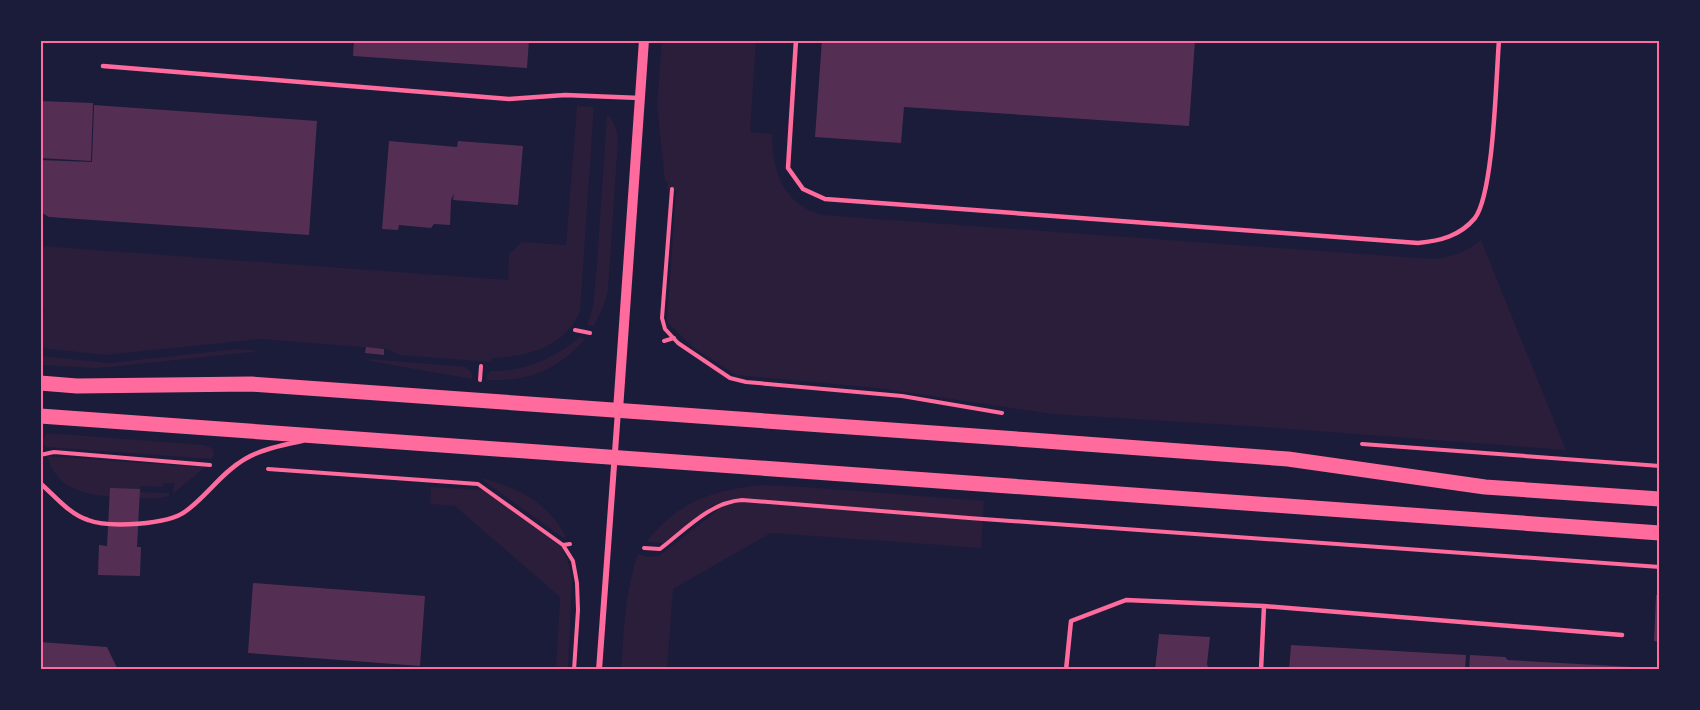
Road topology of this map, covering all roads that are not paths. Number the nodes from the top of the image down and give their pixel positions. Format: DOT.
graph roads {
  1 [pos="644,40"];
  2 [pos="796,40"];
  3 [pos="1499,40"];
  4 [pos="103,66"];
  5 [pos="640,98"];
  6 [pos="40,383"];
  7 [pos="618,410"];
  8 [pos="40,416"];
  9 [pos="323,436"];
  10 [pos="614,458"];
  11 [pos="40,483"];
  12 [pos="1659,499"];
  13 [pos="1659,533"];
  14 [pos="1264,606"];
  15 [pos="1622,635"];
  16 [pos="599,669"];
  17 [pos="1066,669"];
  18 [pos="1261,669"];
  1 -- 5 [label="street"];
  2 -- 3 [label="lane"];
  4 -- 5 [label="lane"];
  5 -- 7 [label="street"];
  6 -- 7 [label="main road"];
  7 -- 10 [label="street"];
  7 -- 12 [label="main road"];
  8 -- 9 [label="main road"];
  9 -- 10 [label="main road"];
  9 -- 11 [label="lane"];
  10 -- 13 [label="main road"];
  10 -- 16 [label="street"];
  14 -- 15 [label="lane"];
  14 -- 17 [label="lane"];
  14 -- 18 [label="lane"];
}
